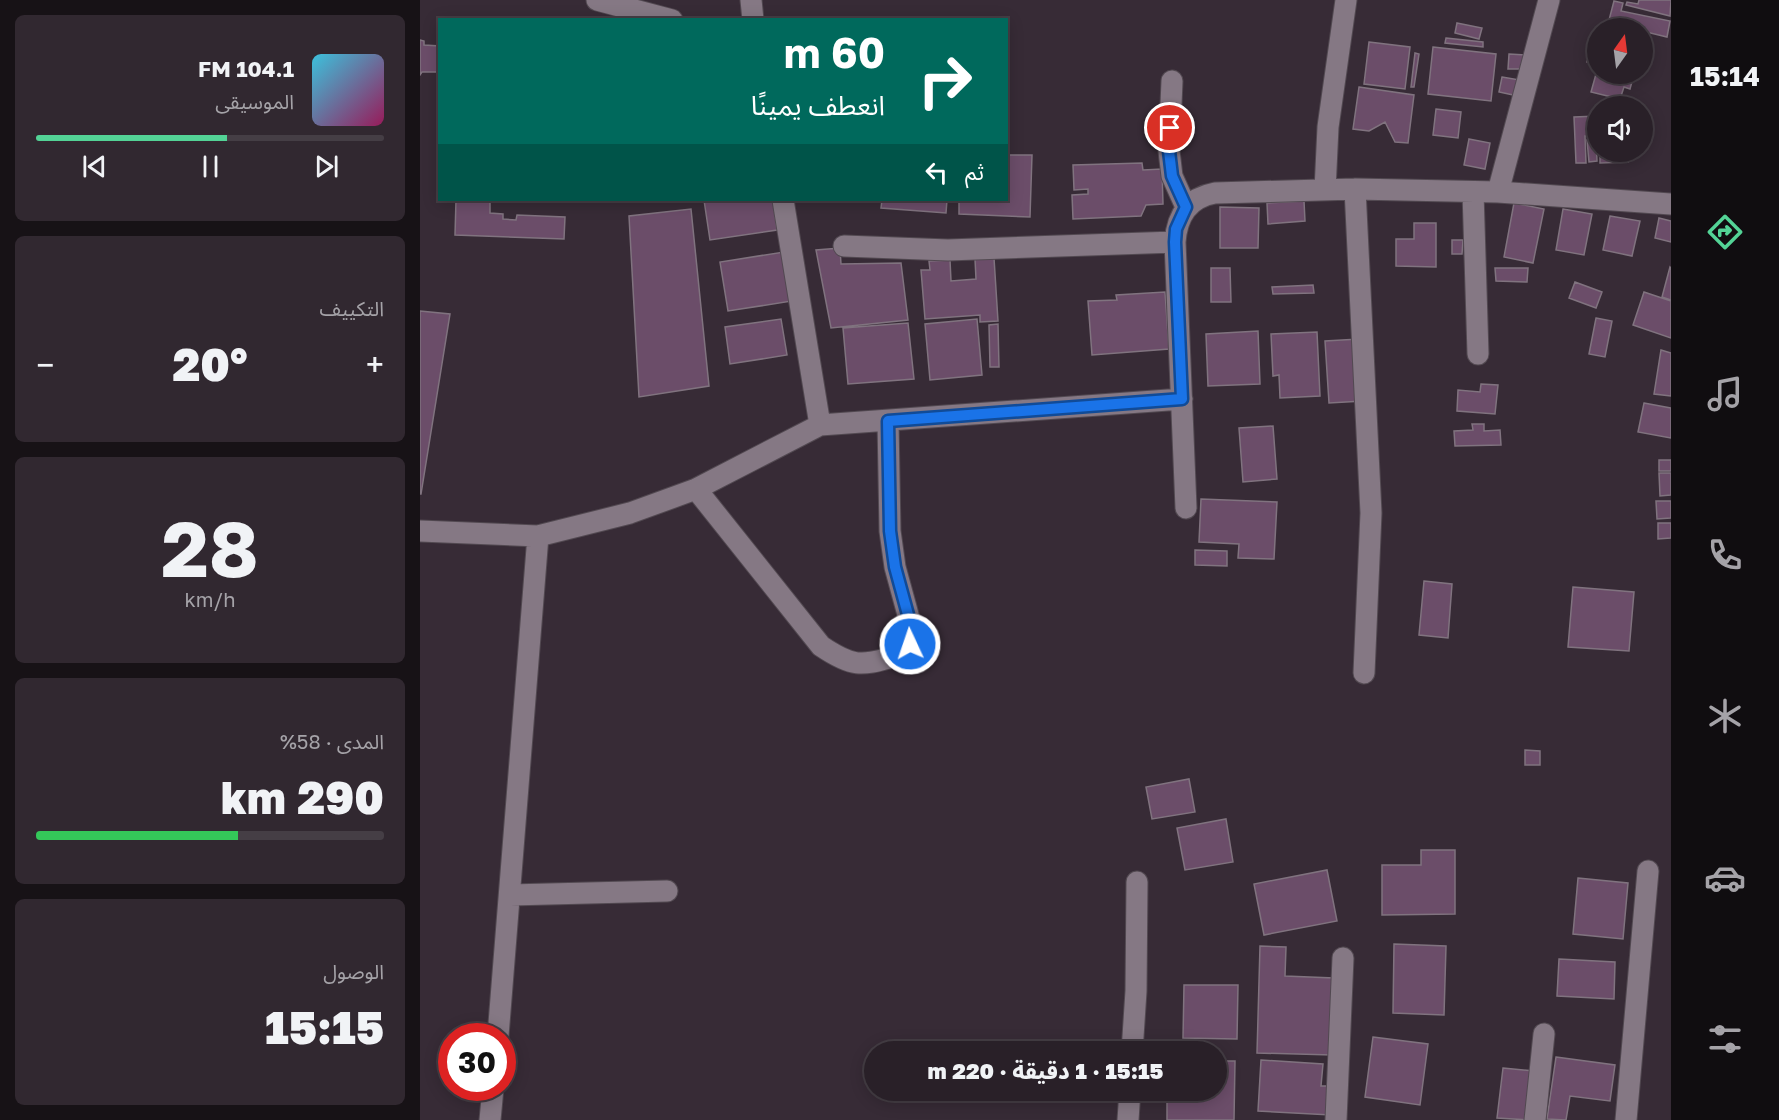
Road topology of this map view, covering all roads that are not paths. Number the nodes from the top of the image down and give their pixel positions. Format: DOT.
graph roads {
  1 [pos="597,0"];
  2 [pos="751,0"];
  3 [pos="1346,0"];
  4 [pos="1549,0"];
  5 [pos="664,18"];
  6 [pos="753,18"];
  7 [pos="1172,81"];
  8 [pos="1355,189"];
  9 [pos="1326,190"];
  10 [pos="1473,192"];
  11 [pos="1498,192"];
  12 [pos="783,201"];
  13 [pos="1671,204"];
  14 [pos="1186,207"];
  15 [pos="1175,242"];
  16 [pos="844,246"];
  17 [pos="1478,354"];
  18 [pos="1182,399"];
  19 [pos="888,421"];
  20 [pos="820,425"];
  21 [pos="696,489"];
  22 [pos="1186,508"];
  23 [pos="420,531"];
  24 [pos="538,536"];
  25 [pos="1364,673"];
  26 [pos="1648,871"];
  27 [pos="1137,882"];
  28 [pos="667,891"];
  29 [pos="510,896"];
  30 [pos="1343,958"];
  31 [pos="499,1023"];
  32 [pos="1544,1034"];
  33 [pos="1133,1041"];
  34 [pos="492,1101"];
  35 [pos="1129,1101"];
  36 [pos="490,1120"];
  37 [pos="1128,1120"];
  38 [pos="1336,1120"];
  39 [pos="1535,1120"];
  40 [pos="1626,1120"];
  1 -- 5 [label="street"];
  2 -- 6 [label="street"];
  3 -- 9 [label="street"];
  4 -- 11 [label="street"];
  7 -- 14 [label="street"];
  8 -- 9 [label="street"];
  8 -- 10 [label="street"];
  8 -- 25 [label="street"];
  9 -- 14 [label="street"];
  10 -- 11 [label="street"];
  10 -- 17 [label="street"];
  11 -- 13 [label="street"];
  12 -- 20 [label="street"];
  14 -- 15 [label="street"];
  15 -- 16 [label="street"];
  15 -- 18 [label="street"];
  18 -- 19 [label="street"];
  18 -- 22 [label="street"];
  19 -- 20 [label="street"];
  19 -- 21 [label="street"];
  20 -- 21 [label="street"];
  21 -- 24 [label="street"];
  23 -- 24 [label="street"];
  24 -- 29 [label="street"];
  26 -- 40 [label="street"];
  27 -- 33 [label="street"];
  28 -- 29 [label="street"];
  29 -- 31 [label="street"];
  30 -- 38 [label="street"];
  32 -- 39 [label="street"];
  34 -- 36 [label="street"];
  35 -- 37 [label="street"];
}
